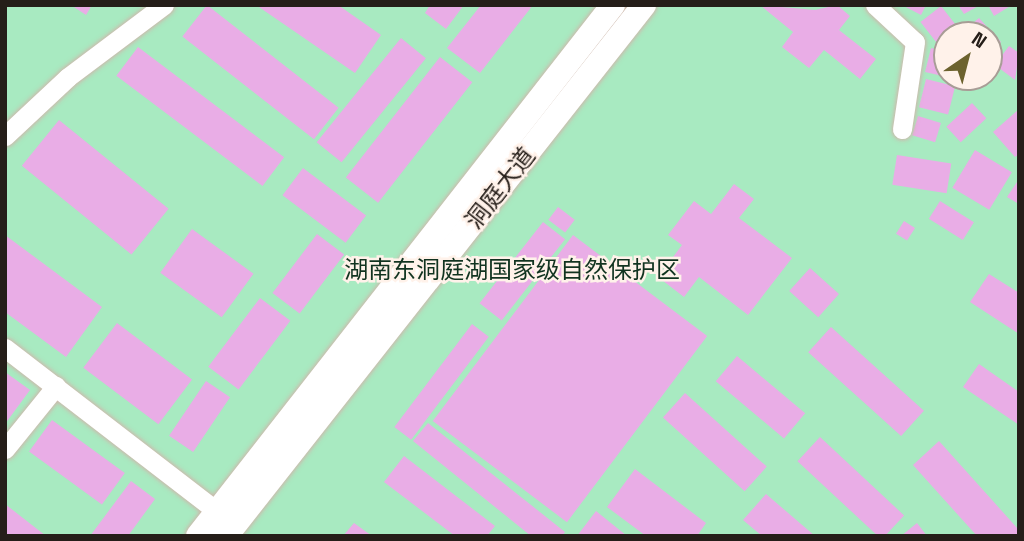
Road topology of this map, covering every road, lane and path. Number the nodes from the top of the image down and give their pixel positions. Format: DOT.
graph roads {
  1 [pos="164,5"];
  2 [pos="613,5"];
  3 [pos="644,5"];
  4 [pos="875,5"];
  5 [pos="902,129"];
  6 [pos="5,136"];
  7 [pos="5,348"];
  8 [pos="55,386"];
  9 [pos="5,449"];
  10 [pos="217,511"];
  11 [pos="198,536"];
  12 [pos="226,536"];
  1 -- 6 [label="street"];
  2 -- 10 [label="main road, 洞庭大道"];
  3 -- 12 [label="main road, 洞庭大道"];
  4 -- 5 [label="street"];
  7 -- 8 [label="street"];
  8 -- 9 [label="street"];
  8 -- 10 [label="street"];
  10 -- 11 [label="main road, 洞庭大道"];
}
